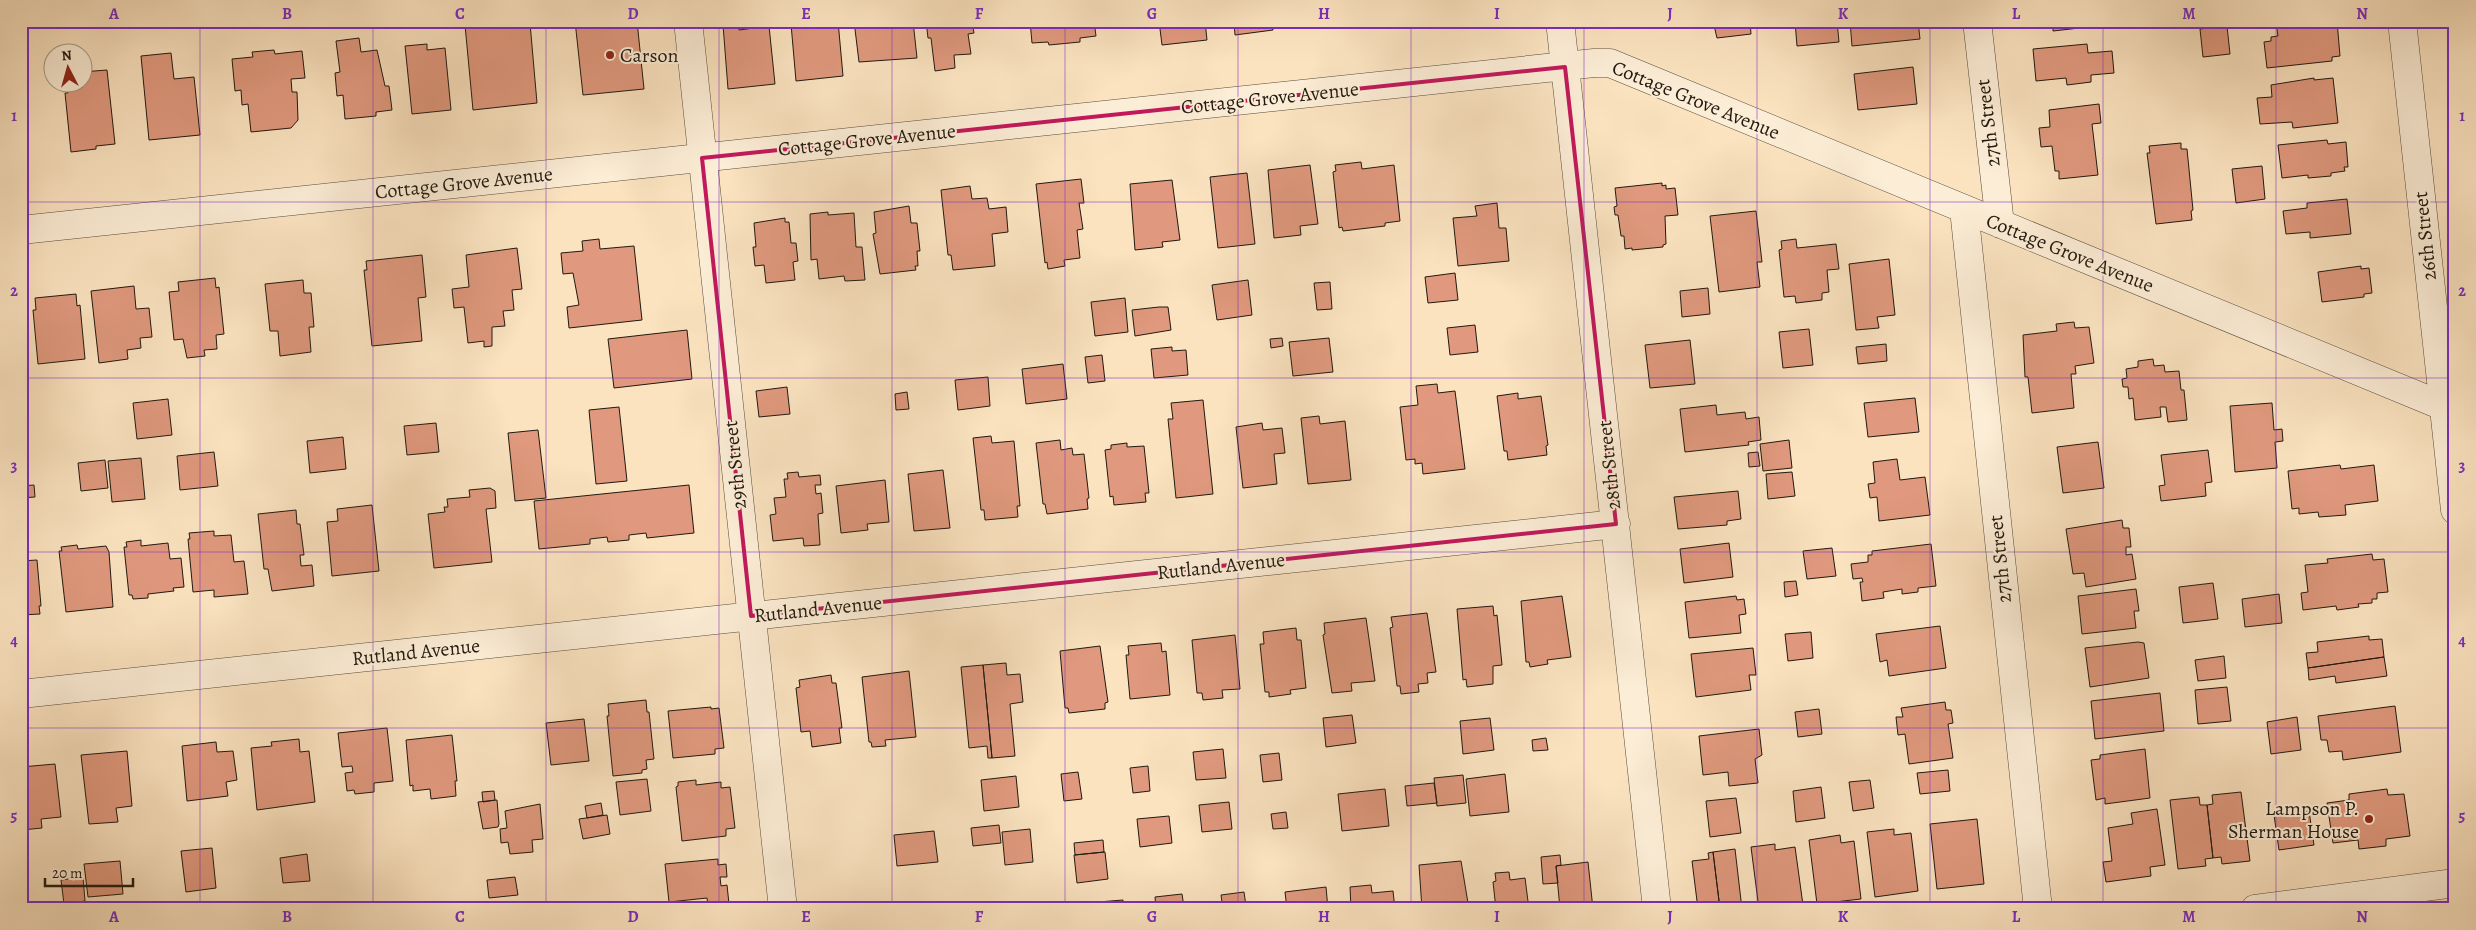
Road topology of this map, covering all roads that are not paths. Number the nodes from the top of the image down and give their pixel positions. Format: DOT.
graph roads {
  1 [pos="688,21"];
  2 [pos="1560,21"];
  3 [pos="1977,21"];
  4 [pos="2402,21"];
  5 [pos="1565,66"];
  6 [pos="702,158"];
  7 [pos="1964,209"];
  8 [pos="2000,224"];
  9 [pos="21,230"];
  10 [pos="2449,408"];
  11 [pos="2455,510"];
  12 [pos="1616,524"];
  13 [pos="751,616"];
  14 [pos="21,694"];
  15 [pos="2455,883"];
  16 [pos="782,909"];
  17 [pos="1657,909"];
  18 [pos="2038,909"];
  19 [pos="2255,909"];
  1 -- 6 [label="street, 29th Street"];
  2 -- 5 [label="street, 28th Street"];
  3 -- 8 [label="street, 27th Street"];
  4 -- 10 [label="street, 26th Street"];
  5 -- 6 [label="street, Cottage Grove Avenue"];
  5 -- 7 [label="street, Cottage Grove Avenue"];
  5 -- 12 [label="street, 28th Street"];
  6 -- 9 [label="street, Cottage Grove Avenue"];
  6 -- 13 [label="street, 29th Street"];
  7 -- 8 [label="street, Cottage Grove Avenue"];
  7 -- 18 [label="street, 27th Street"];
  8 -- 10 [label="street, Cottage Grove Avenue"];
  10 -- 11 [label="street, 26th Street"];
  12 -- 13 [label="street, Rutland Avenue"];
  12 -- 17 [label="street, 28th Street"];
  13 -- 14 [label="street, Rutland Avenue"];
  13 -- 16 [label="street, 29th Street"];
  15 -- 19 [label="street"];
}
